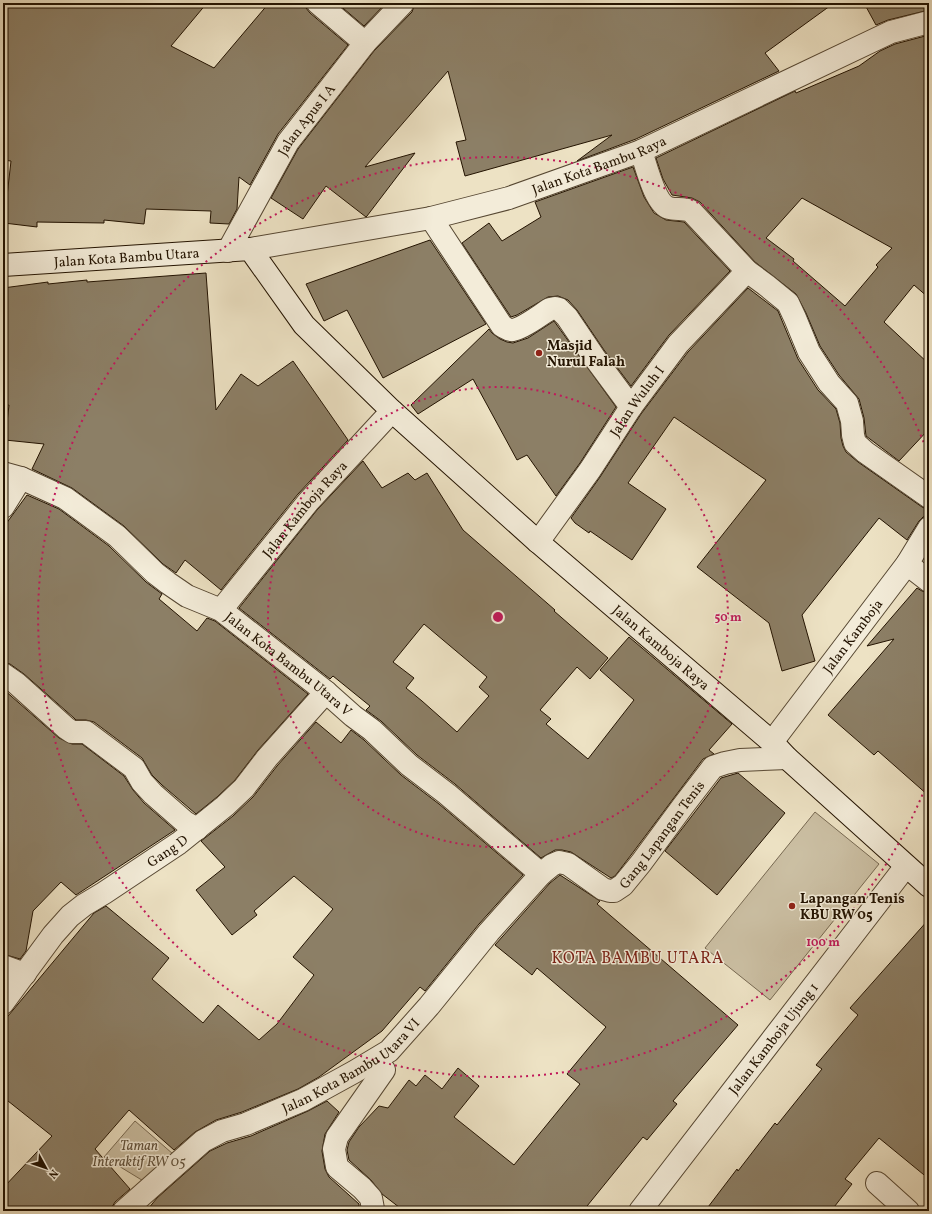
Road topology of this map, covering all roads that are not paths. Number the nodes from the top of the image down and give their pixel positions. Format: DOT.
graph roads {
  1 [pos="318,3"];
  2 [pos="403,3"];
  3 [pos="929,22"];
  4 [pos="365,43"];
  5 [pos="641,151"];
  6 [pos="431,218"];
  7 [pos="250,249"];
  8 [pos="228,251"];
  9 [pos="3,265"];
  10 [pos="747,272"];
  11 [pos="631,407"];
  12 [pos="392,411"];
  13 [pos="12,475"];
  14 [pos="929,497"];
  15 [pos="3,507"];
  16 [pos="929,528"];
  17 [pos="538,542"];
  18 [pos="907,564"];
  19 [pos="929,581"];
  20 [pos="221,610"];
  21 [pos="3,674"];
  22 [pos="326,692"];
  23 [pos="772,742"];
  24 [pos="787,758"];
  25 [pos="197,829"];
  26 [pos="906,866"];
  27 [pos="541,874"];
  28 [pos="929,886"];
  29 [pos="3,966"];
  30 [pos="25,974"];
  31 [pos="3,1003"];
  32 [pos="384,1070"];
  33 [pos="877,1183"];
  34 [pos="124,1211"];
  35 [pos="371,1211"];
  36 [pos="640,1211"];
  37 [pos="908,1211"];
  1 -- 4 [label="street"];
  2 -- 4 [label="street, Jalan Apus I A"];
  3 -- 5 [label="street, Jalan Kota Bambu Raya"];
  4 -- 8 [label="street, Jalan Apus I A"];
  5 -- 6 [label="street, Jalan Kota Bambu Raya"];
  5 -- 10 [label="street"];
  6 -- 7 [label="street, Jalan Kota Bambu Raya"];
  6 -- 11 [label="street"];
  7 -- 8 [label="street, Jalan Kota Bambu Utara"];
  7 -- 12 [label="street, Jalan Kamboja Raya"];
  8 -- 9 [label="street, Jalan Kota Bambu Utara"];
  10 -- 11 [label="street, Jalan Wuluh I"];
  10 -- 14 [label="street"];
  11 -- 17 [label="street, Jalan Wuluh I"];
  12 -- 17 [label="street, Jalan Kamboja Raya"];
  12 -- 20 [label="street, Jalan Kamboja Raya"];
  13 -- 15 [label="street, Jalan Kota Bambu Utara V"];
  13 -- 20 [label="street, Jalan Kota Bambu Utara V"];
  16 -- 18 [label="street, Jalan Kamboja"];
  17 -- 23 [label="street, Jalan Kamboja Raya"];
  18 -- 19 [label="street"];
  18 -- 23 [label="street, Jalan Kamboja"];
  20 -- 22 [label="street, Jalan Kota Bambu Utara V"];
  21 -- 25 [label="street"];
  22 -- 25 [label="street, Gang D"];
  22 -- 27 [label="street, Jalan Kota Bambu Utara V"];
  23 -- 24 [label="street, Jalan Kamboja Raya"];
  24 -- 26 [label="street, Jalan Kamboja Raya"];
  24 -- 27 [label="street, Gang Lapangan Tenis"];
  25 -- 30 [label="street, Gang D"];
  26 -- 28 [label="street, Jalan Kamboja Raya"];
  26 -- 36 [label="street, Jalan Kamboja Ujung 1"];
  27 -- 34 [label="street, Jalan Kota Bambu Utara VI"];
  29 -- 30 [label="street"];
  30 -- 31 [label="street, Gang D"];
  32 -- 35 [label="street"];
  33 -- 37 [label="street"];
}
